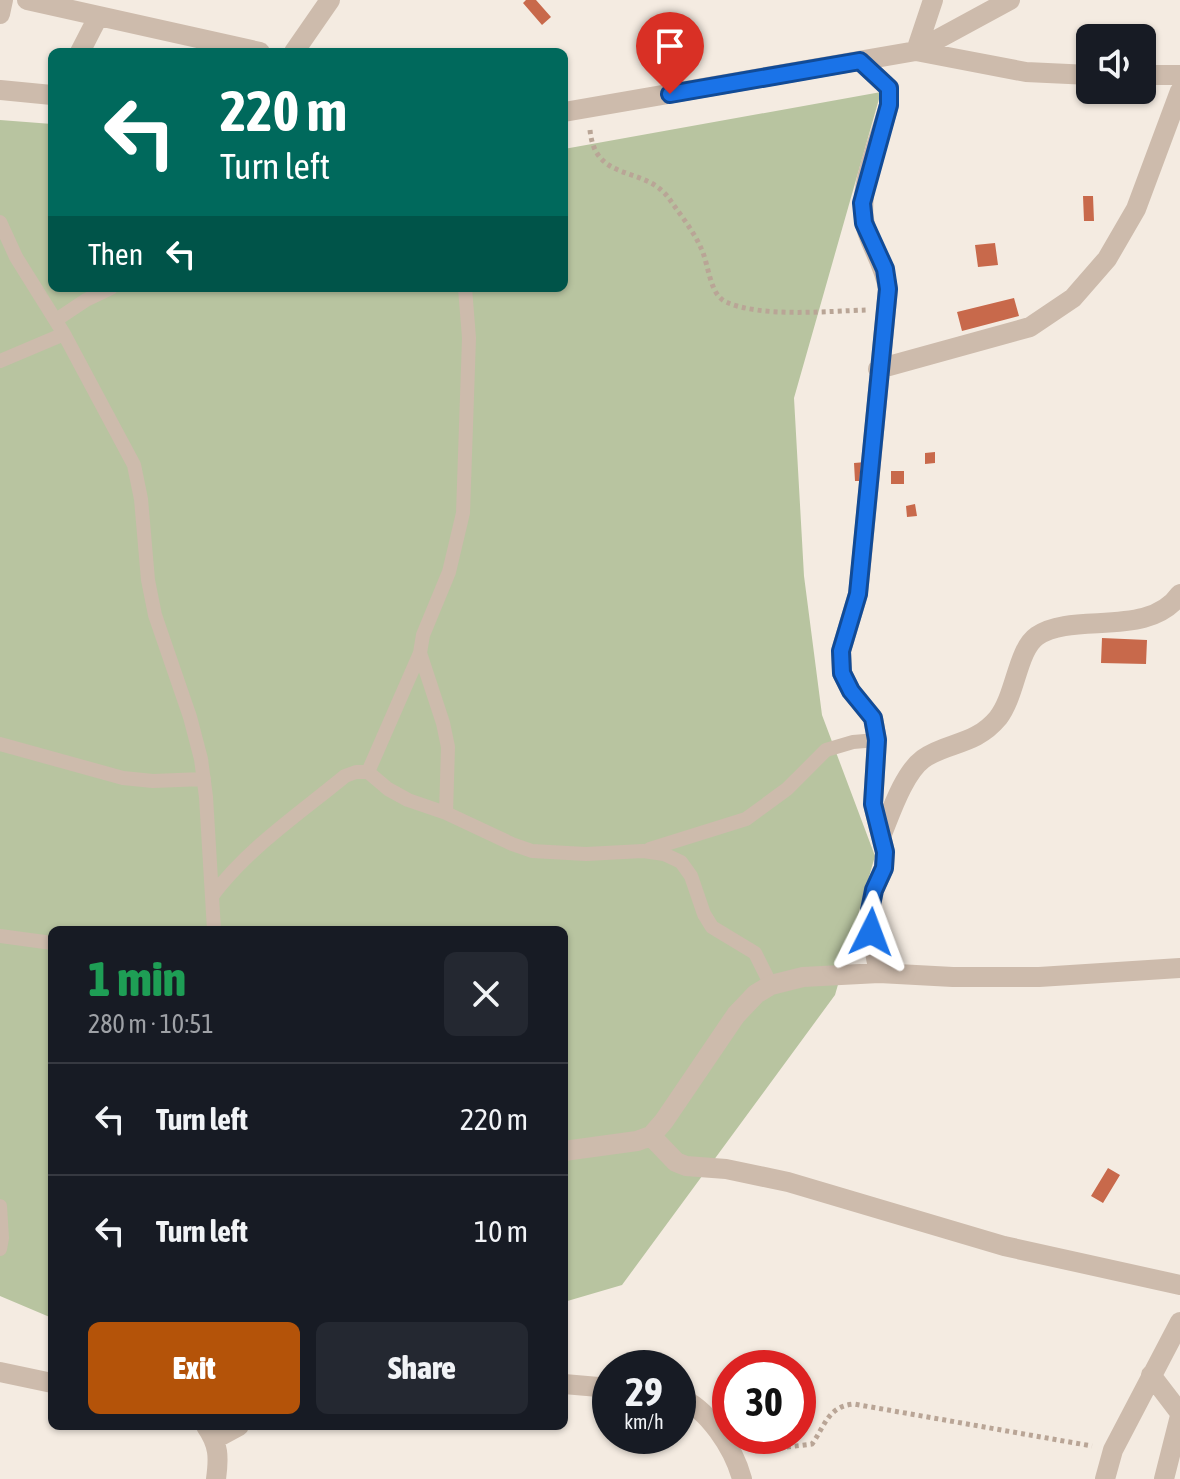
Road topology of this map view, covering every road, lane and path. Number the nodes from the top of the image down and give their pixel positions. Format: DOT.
graph roads {
  1 [pos="3,0"];
  2 [pos="27,0"];
  3 [pos="330,0"];
  4 [pos="933,0"];
  5 [pos="1010,0"];
  6 [pos="0,14"];
  7 [pos="98,17"];
  8 [pos="82,48"];
  9 [pos="241,48"];
  10 [pos="297,48"];
  11 [pos="908,53"];
  12 [pos="860,61"];
  13 [pos="1076,74"];
  14 [pos="1156,75"];
  15 [pos="1180,75"];
  16 [pos="889,88"];
  17 [pos="0,90"];
  18 [pos="1180,91"];
  19 [pos="48,95"];
  20 [pos="588,109"];
  21 [pos="568,112"];
  22 [pos="0,222"];
  23 [pos="103,292"];
  24 [pos="465,292"];
  25 [pos="887,309"];
  26 [pos="56,320"];
  27 [pos="64,334"];
  28 [pos="0,361"];
  29 [pos="878,369"];
  30 [pos="1180,594"];
  31 [pos="420,653"];
  32 [pos="877,740"];
  33 [pos="0,744"];
  34 [pos="368,772"];
  35 [pos="204,779"];
  36 [pos="446,813"];
  37 [pos="882,834"];
  38 [pos="643,851"];
  39 [pos="212,896"];
  40 [pos="214,926"];
  41 [pos="0,936"];
  42 [pos="48,942"];
  43 [pos="1180,968"];
  44 [pos="879,973"];
  45 [pos="771,985"];
  46 [pos="651,1136"];
  47 [pos="568,1150"];
  48 [pos="0,1206"];
  49 [pos="0,1249"];
  50 [pos="1180,1285"];
  51 [pos="1180,1322"];
  52 [pos="0,1372"];
  53 [pos="1151,1375"];
  54 [pos="48,1382"];
  55 [pos="568,1384"];
  56 [pos="592,1386"];
  57 [pos="696,1407"];
  58 [pos="1180,1415"];
  59 [pos="210,1433"];
  60 [pos="1113,1450"];
  61 [pos="740,1470"];
  62 [pos="216,1479"];
  63 [pos="1105,1479"];
  64 [pos="1164,1479"];
  1 -- 6 [label="street"];
  2 -- 7 [label="street"];
  3 -- 10 [label="street"];
  4 -- 11 [label="street"];
  5 -- 11 [label="street"];
  7 -- 8 [label="street"];
  7 -- 9 [label="street"];
  11 -- 12 [label="street"];
  11 -- 13 [label="street"];
  11 -- 16 [label="street"];
  12 -- 16 [label="street"];
  12 -- 20 [label="street"];
  14 -- 15 [label="street"];
  16 -- 25 [label="street"];
  17 -- 19 [label="street"];
  18 -- 29 [label="street"];
  20 -- 21 [label="street"];
  20 -- 25 [label="path"];
  22 -- 26 [label="lane"];
  23 -- 26 [label="lane"];
  24 -- 31 [label="lane"];
  25 -- 29 [label="street"];
  26 -- 27 [label="lane"];
  27 -- 28 [label="lane"];
  27 -- 35 [label="lane"];
  29 -- 32 [label="street"];
  30 -- 37 [label="street"];
  31 -- 34 [label="lane"];
  31 -- 36 [label="lane"];
  32 -- 37 [label="street"];
  32 -- 38 [label="lane"];
  33 -- 35 [label="lane"];
  34 -- 36 [label="lane"];
  34 -- 39 [label="lane"];
  35 -- 39 [label="lane"];
  36 -- 38 [label="lane"];
  37 -- 44 [label="street"];
  38 -- 45 [label="lane"];
  39 -- 40 [label="lane"];
  41 -- 42 [label="lane"];
  43 -- 44 [label="street"];
  44 -- 45 [label="street"];
  45 -- 46 [label="street"];
  46 -- 47 [label="street"];
  46 -- 50 [label="street"];
  48 -- 49 [label="lane"];
  51 -- 53 [label="street"];
  52 -- 54 [label="street"];
  53 -- 58 [label="street"];
  53 -- 60 [label="street"];
  55 -- 56 [label="street"];
  57 -- 61 [label="street"];
  58 -- 64 [label="street"];
  59 -- 62 [label="street"];
  60 -- 61 [label="path"];
  60 -- 63 [label="street"];
}
